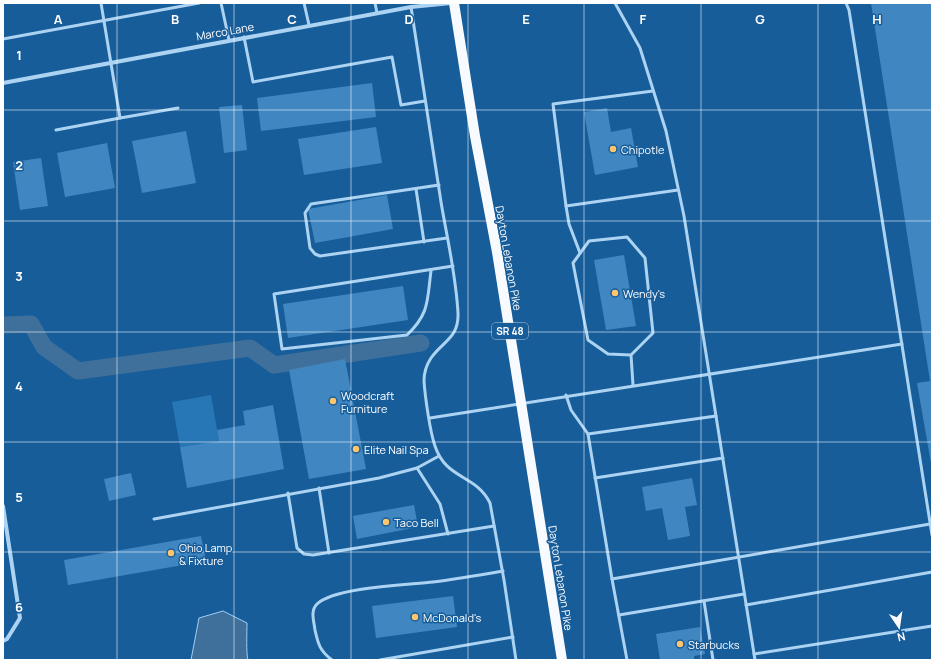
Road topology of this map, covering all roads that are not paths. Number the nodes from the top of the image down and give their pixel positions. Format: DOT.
graph roads {
  1 [pos="101,3"];
  2 [pos="199,3"];
  3 [pos="221,3"];
  4 [pos="304,3"];
  5 [pos="375,3"];
  6 [pos="451,3"];
  7 [pos="454,3"];
  8 [pos="615,3"];
  9 [pos="846,3"];
  10 [pos="410,7"];
  11 [pos="376,13"];
  12 [pos="104,21"];
  13 [pos="309,26"];
  14 [pos="244,37"];
  15 [pos="3,39"];
  16 [pos="229,40"];
  17 [pos="110,62"];
  18 [pos="3,83"];
  19 [pos="653,91"];
  20 [pos="426,101"];
  21 [pos="178,108"];
  22 [pos="120,118"];
  23 [pos="56,130"];
  24 [pos="439,186"];
  25 [pos="416,189"];
  26 [pos="678,190"];
  27 [pos="566,206"];
  28 [pos="447,238"];
  29 [pos="424,242"];
  30 [pos="580,253"];
  31 [pos="453,266"];
  32 [pos="431,271"];
  33 [pos="902,344"];
  34 [pos="631,355"];
  35 [pos="710,374"];
  36 [pos="633,385"];
  37 [pos="566,396"];
  38 [pos="521,402"];
  39 [pos="716,416"];
  40 [pos="430,418"];
  41 [pos="588,434"];
  42 [pos="439,456"];
  43 [pos="723,458"];
  44 [pos="417,468"];
  45 [pos="595,478"];
  46 [pos="319,488"];
  47 [pos="288,493"];
  48 [pos="3,506"];
  49 [pos="154,519"];
  50 [pos="930,524"];
  51 [pos="494,526"];
  52 [pos="448,534"];
  53 [pos="932,535"];
  54 [pos="329,553"];
  55 [pos="739,558"];
  56 [pos="503,571"];
  57 [pos="932,572"];
  58 [pos="612,579"];
  59 [pos="744,594"];
  60 [pos="704,601"];
  61 [pos="746,605"];
  62 [pos="619,615"];
  63 [pos="932,626"];
  64 [pos="513,637"];
  65 [pos="3,641"];
  66 [pos="754,654"];
  67 [pos="332,660"];
  68 [pos="380,660"];
  69 [pos="516,660"];
  70 [pos="562,660"];
  71 [pos="627,660"];
  72 [pos="713,660"];
  73 [pos="755,660"];
  1 -- 12 [label="lane"];
  2 -- 12 [label="lane"];
  3 -- 16 [label="lane"];
  4 -- 13 [label="lane"];
  5 -- 11 [label="lane"];
  6 -- 10 [label="street, Marco Lane"];
  7 -- 38 [label="main road, Dayton Lebanon Pike / SR 48"];
  8 -- 19 [label="lane"];
  9 -- 33 [label="lane"];
  10 -- 11 [label="street, Marco Lane"];
  10 -- 20 [label="lane"];
  11 -- 13 [label="street, Marco Lane"];
  12 -- 15 [label="lane"];
  12 -- 17 [label="lane"];
  13 -- 14 [label="street, Marco Lane"];
  14 -- 16 [label="street, Marco Lane"];
  14 -- 20 [label="lane"];
  16 -- 17 [label="street, Marco Lane"];
  17 -- 18 [label="street, Marco Lane"];
  17 -- 22 [label="lane"];
  19 -- 26 [label="lane"];
  19 -- 27 [label="lane"];
  20 -- 24 [label="lane"];
  21 -- 22 [label="lane"];
  22 -- 23 [label="lane"];
  24 -- 25 [label="lane"];
  24 -- 28 [label="lane"];
  25 -- 29 [label="lane"];
  25 -- 29 [label="lane"];
  26 -- 27 [label="lane"];
  26 -- 35 [label="lane"];
  27 -- 30 [label="lane"];
  28 -- 29 [label="lane"];
  28 -- 31 [label="lane"];
  30 -- 34 [label="lane"];
  30 -- 34 [label="lane"];
  31 -- 32 [label="lane"];
  31 -- 40 [label="lane"];
  32 -- 32 [label="lane"];
  33 -- 35 [label="lane"];
  33 -- 50 [label="lane"];
  34 -- 36 [label="lane"];
  35 -- 36 [label="lane"];
  35 -- 39 [label="lane"];
  36 -- 37 [label="lane"];
  37 -- 38 [label="lane"];
  37 -- 41 [label="lane"];
  38 -- 40 [label="lane"];
  38 -- 70 [label="main road, Dayton Lebanon Pike / SR 48"];
  39 -- 41 [label="lane"];
  39 -- 43 [label="lane"];
  40 -- 42 [label="lane"];
  41 -- 45 [label="lane"];
  42 -- 44 [label="lane"];
  42 -- 51 [label="lane"];
  43 -- 45 [label="lane"];
  43 -- 55 [label="lane"];
  44 -- 46 [label="lane"];
  44 -- 52 [label="lane"];
  45 -- 58 [label="lane"];
  46 -- 47 [label="lane"];
  46 -- 54 [label="lane"];
  47 -- 49 [label="lane"];
  47 -- 54 [label="lane"];
  48 -- 65 [label="street"];
  50 -- 53 [label="lane"];
  50 -- 55 [label="lane"];
  51 -- 52 [label="lane"];
  51 -- 56 [label="lane"];
  52 -- 54 [label="lane"];
  55 -- 58 [label="lane"];
  55 -- 59 [label="lane"];
  56 -- 64 [label="lane"];
  56 -- 67 [label="lane"];
  57 -- 61 [label="lane"];
  58 -- 62 [label="lane"];
  59 -- 60 [label="lane"];
  59 -- 61 [label="lane"];
  60 -- 62 [label="lane"];
  60 -- 72 [label="lane"];
  61 -- 66 [label="lane"];
  62 -- 71 [label="lane"];
  63 -- 66 [label="lane"];
  64 -- 68 [label="lane"];
  64 -- 69 [label="lane"];
  66 -- 73 [label="lane"];
}
